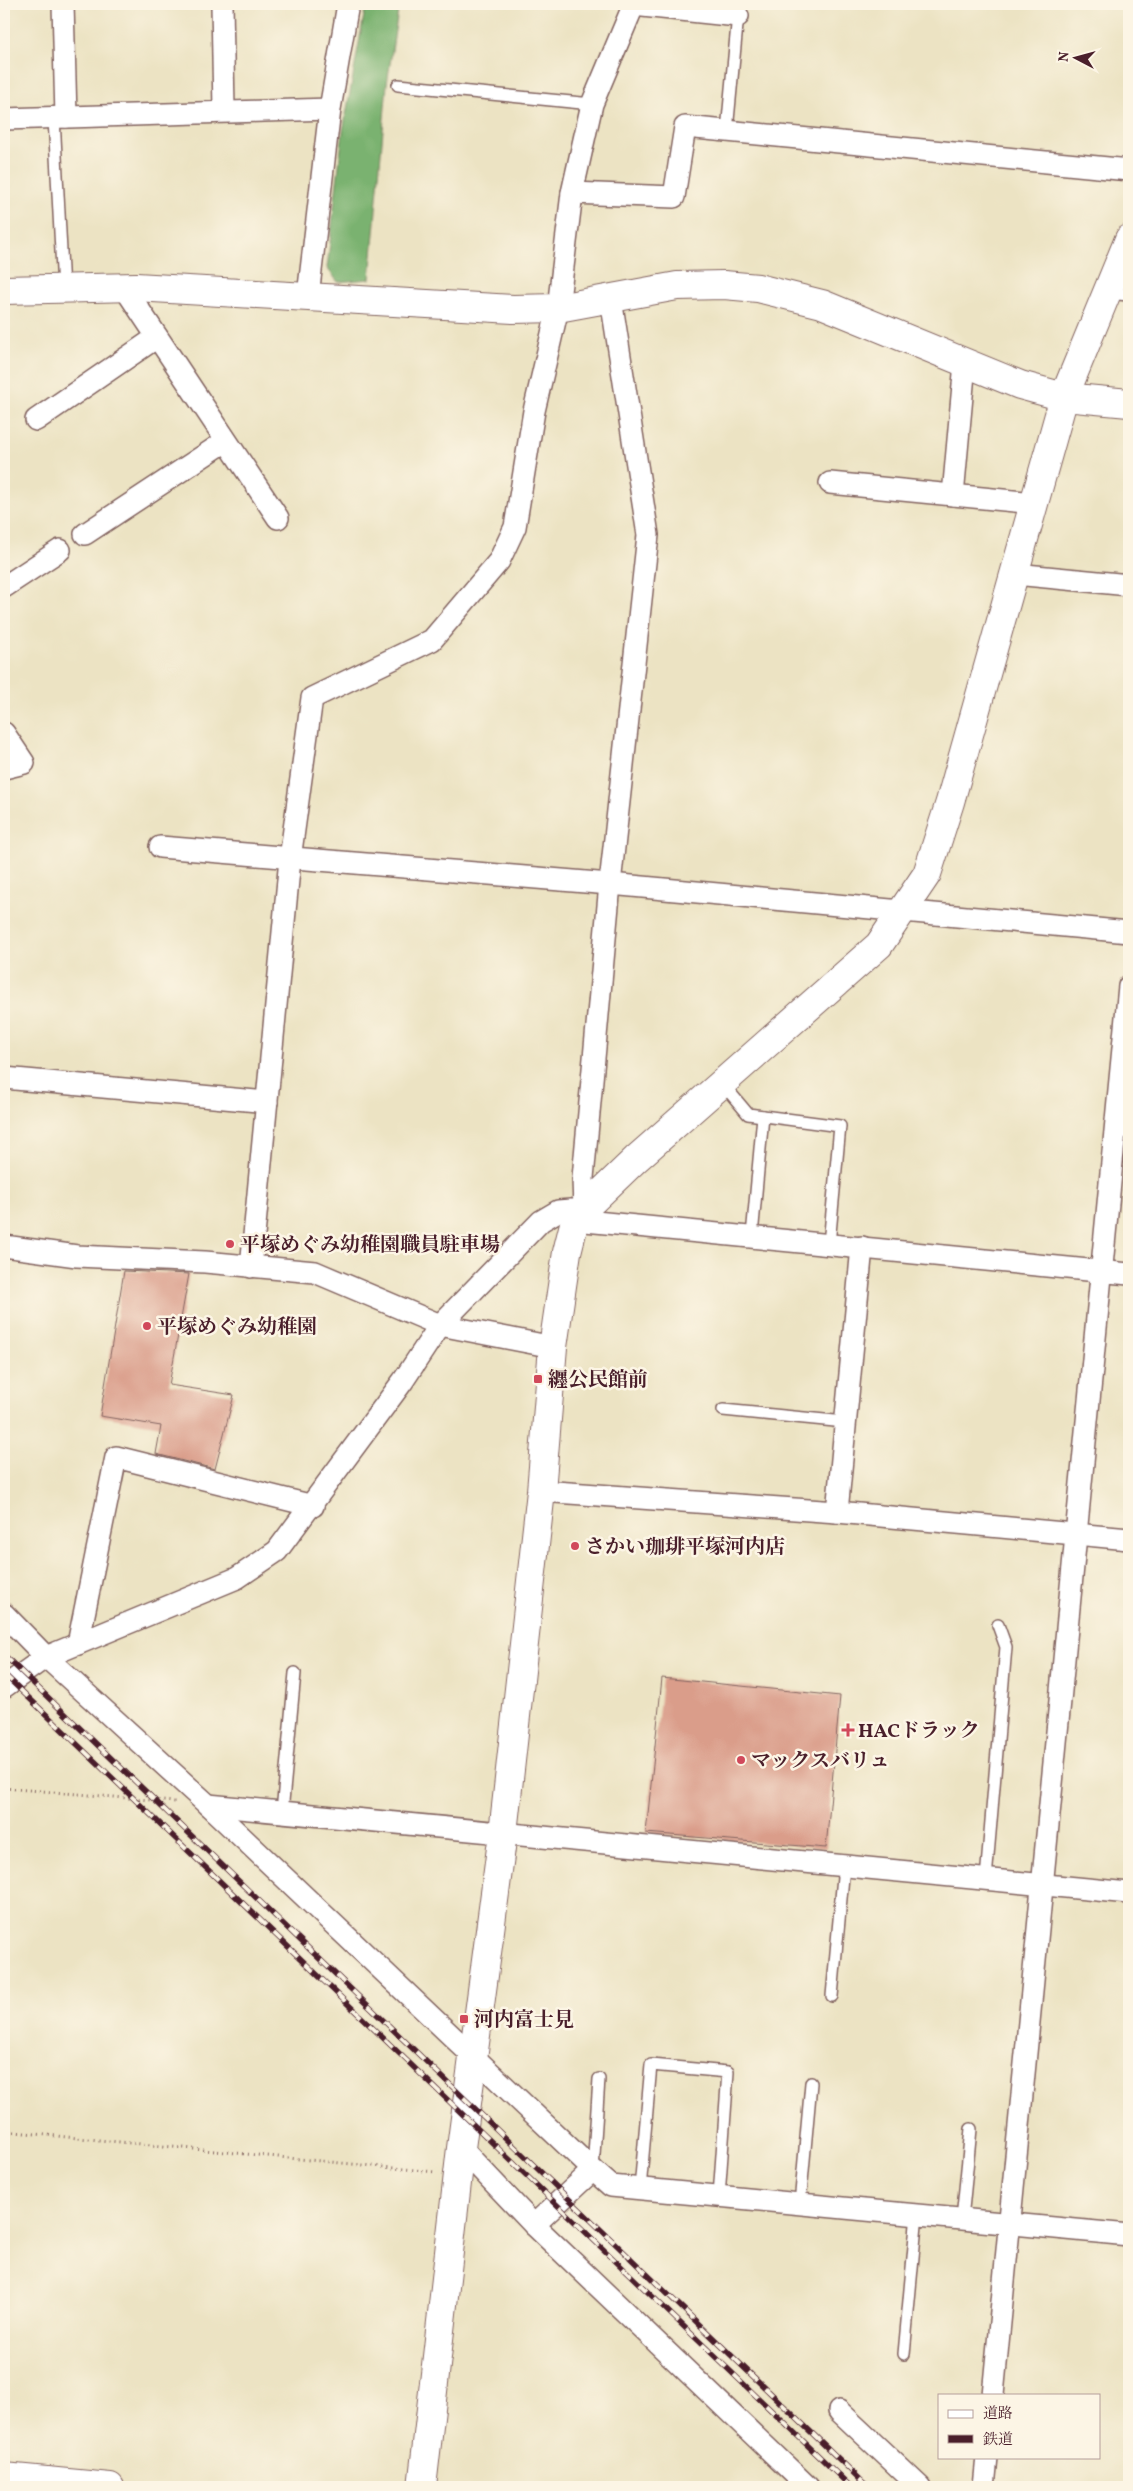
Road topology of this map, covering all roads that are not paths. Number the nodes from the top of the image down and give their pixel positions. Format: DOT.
graph roads {
  1 [pos="63,4"];
  2 [pos="222,4"];
  3 [pos="348,4"];
  4 [pos="633,4"];
  5 [pos="739,10"];
  6 [pos="398,84"];
  7 [pos="592,104"];
  8 [pos="330,109"];
  9 [pos="224,110"];
  10 [pos="60,118"];
  11 [pos="4,119"];
  12 [pos="727,131"];
  13 [pos="1129,170"];
  14 [pos="572,193"];
  15 [pos="1129,239"];
  16 [pos="124,287"];
  17 [pos="63,289"];
  18 [pos="4,290"];
  19 [pos="1118,294"];
  20 [pos="308,296"];
  21 [pos="611,299"];
  22 [pos="558,308"];
  23 [pos="157,337"];
  24 [pos="965,363"];
  25 [pos="1064,396"];
  26 [pos="1129,403"];
  27 [pos="36,420"];
  28 [pos="226,441"];
  29 [pos="830,483"];
  30 [pos="953,495"];
  31 [pos="1034,503"];
  32 [pos="278,518"];
  33 [pos="84,534"];
  34 [pos="60,550"];
  35 [pos="1015,574"];
  36 [pos="1129,585"];
  37 [pos="4,587"];
  38 [pos="4,733"];
  39 [pos="4,768"];
  40 [pos="160,847"];
  41 [pos="290,859"];
  42 [pos="610,884"];
  43 [pos="904,911"];
  44 [pos="1129,932"];
  45 [pos="1129,986"];
  46 [pos="4,1078"];
  47 [pos="722,1083"];
  48 [pos="267,1102"];
  49 [pos="763,1116"];
  50 [pos="580,1214"];
  51 [pos="752,1236"];
  52 [pos="829,1244"];
  53 [pos="4,1246"];
  54 [pos="862,1247"];
  55 [pos="251,1267"];
  56 [pos="1102,1271"];
  57 [pos="1129,1274"];
  58 [pos="440,1325"];
  59 [pos="554,1347"];
  60 [pos="723,1410"];
  61 [pos="845,1422"];
  62 [pos="541,1491"];
  63 [pos="312,1506"];
  64 [pos="837,1512"];
  65 [pos="1076,1534"];
  66 [pos="1129,1539"];
  67 [pos="4,1614"];
  68 [pos="998,1625"];
  69 [pos="78,1644"];
  70 [pos="46,1657"];
  71 [pos="295,1673"];
  72 [pos="4,1687"];
  73 [pos="208,1805"];
  74 [pos="282,1812"];
  75 [pos="503,1833"];
  76 [pos="844,1866"];
  77 [pos="986,1879"];
  78 [pos="1041,1884"];
  79 [pos="1129,1892"];
  80 [pos="832,1996"];
  81 [pos="473,2057"];
  82 [pos="599,2079"];
  83 [pos="811,2083"];
  84 [pos="971,2129"];
  85 [pos="460,2161"];
  86 [pos="593,2170"];
  87 [pos="640,2189"];
  88 [pos="719,2196"];
  89 [pos="800,2204"];
  90 [pos="917,2214"];
  91 [pos="962,2219"];
  92 [pos="1008,2223"];
  93 [pos="534,2225"];
  94 [pos="1129,2235"];
  95 [pos="904,2354"];
  96 [pos="993,2394"];
  97 [pos="839,2411"];
  98 [pos="987,2458"];
  99 [pos="4,2477"];
  100 [pos="110,2487"];
  101 [pos="422,2487"];
  102 [pos="808,2487"];
  103 [pos="920,2487"];
  104 [pos="984,2487"];
  1 -- 10 [label="street"];
  2 -- 9 [label="street"];
  3 -- 8 [label="street"];
  4 -- 5 [label="street"];
  4 -- 7 [label="street"];
  5 -- 12 [label="lane"];
  6 -- 7 [label="lane"];
  7 -- 14 [label="street"];
  8 -- 9 [label="street"];
  8 -- 20 [label="street"];
  9 -- 10 [label="street"];
  10 -- 11 [label="street"];
  10 -- 17 [label="lane"];
  12 -- 13 [label="street"];
  12 -- 14 [label="street"];
  14 -- 22 [label="street"];
  15 -- 19 [label="street"];
  16 -- 17 [label="street"];
  16 -- 20 [label="street"];
  16 -- 23 [label="street"];
  17 -- 18 [label="street"];
  19 -- 25 [label="street"];
  20 -- 22 [label="street"];
  21 -- 22 [label="street"];
  21 -- 24 [label="street"];
  21 -- 42 [label="street"];
  22 -- 41 [label="street"];
  23 -- 27 [label="street"];
  23 -- 28 [label="street"];
  24 -- 25 [label="street"];
  24 -- 30 [label="street"];
  25 -- 26 [label="street"];
  25 -- 31 [label="street"];
  28 -- 32 [label="street"];
  28 -- 33 [label="street"];
  29 -- 30 [label="street"];
  30 -- 31 [label="street"];
  31 -- 35 [label="street"];
  34 -- 37 [label="street"];
  35 -- 36 [label="street"];
  35 -- 43 [label="street"];
  38 -- 39 [label="street"];
  40 -- 41 [label="street"];
  41 -- 42 [label="street"];
  41 -- 48 [label="street"];
  42 -- 43 [label="street"];
  42 -- 50 [label="street"];
  43 -- 44 [label="street"];
  43 -- 47 [label="street"];
  45 -- 56 [label="street"];
  46 -- 48 [label="street"];
  47 -- 49 [label="lane"];
  47 -- 50 [label="street"];
  48 -- 55 [label="street"];
  49 -- 51 [label="lane"];
  49 -- 52 [label="lane"];
  50 -- 51 [label="street"];
  50 -- 58 [label="street"];
  50 -- 59 [label="street"];
  51 -- 52 [label="street"];
  52 -- 54 [label="street"];
  53 -- 55 [label="street"];
  54 -- 56 [label="street"];
  54 -- 61 [label="street"];
  55 -- 58 [label="street"];
  56 -- 57 [label="street"];
  56 -- 65 [label="street"];
  58 -- 59 [label="street"];
  58 -- 63 [label="street"];
  59 -- 62 [label="street"];
  60 -- 61 [label="lane"];
  61 -- 64 [label="street"];
  62 -- 64 [label="street"];
  62 -- 75 [label="street"];
  63 -- 69 [label="street"];
  63 -- 69 [label="street"];
  64 -- 65 [label="street"];
  65 -- 66 [label="street"];
  65 -- 78 [label="street"];
  67 -- 70 [label="street"];
  68 -- 77 [label="lane"];
  69 -- 70 [label="street"];
  70 -- 72 [label="street"];
  70 -- 73 [label="street"];
  71 -- 74 [label="lane"];
  73 -- 74 [label="street"];
  73 -- 81 [label="street"];
  74 -- 75 [label="street"];
  75 -- 76 [label="street"];
  75 -- 81 [label="street"];
  76 -- 77 [label="street"];
  76 -- 80 [label="lane"];
  77 -- 78 [label="street"];
  78 -- 79 [label="street"];
  78 -- 92 [label="street"];
  81 -- 85 [label="street"];
  81 -- 86 [label="street"];
  82 -- 86 [label="lane"];
  83 -- 89 [label="lane"];
  84 -- 91 [label="lane"];
  85 -- 93 [label="street"];
  85 -- 101 [label="street"];
  86 -- 87 [label="street"];
  86 -- 93 [label="street"];
  87 -- 88 [label="street"];
  87 -- 88 [label="lane"];
  88 -- 89 [label="street"];
  89 -- 90 [label="street"];
  90 -- 91 [label="street"];
  90 -- 95 [label="lane"];
  91 -- 92 [label="street"];
  92 -- 94 [label="street"];
  92 -- 96 [label="street"];
  93 -- 102 [label="street"];
  97 -- 103 [label="street"];
  98 -- 104 [label="street"];
  99 -- 100 [label="street"];
}
